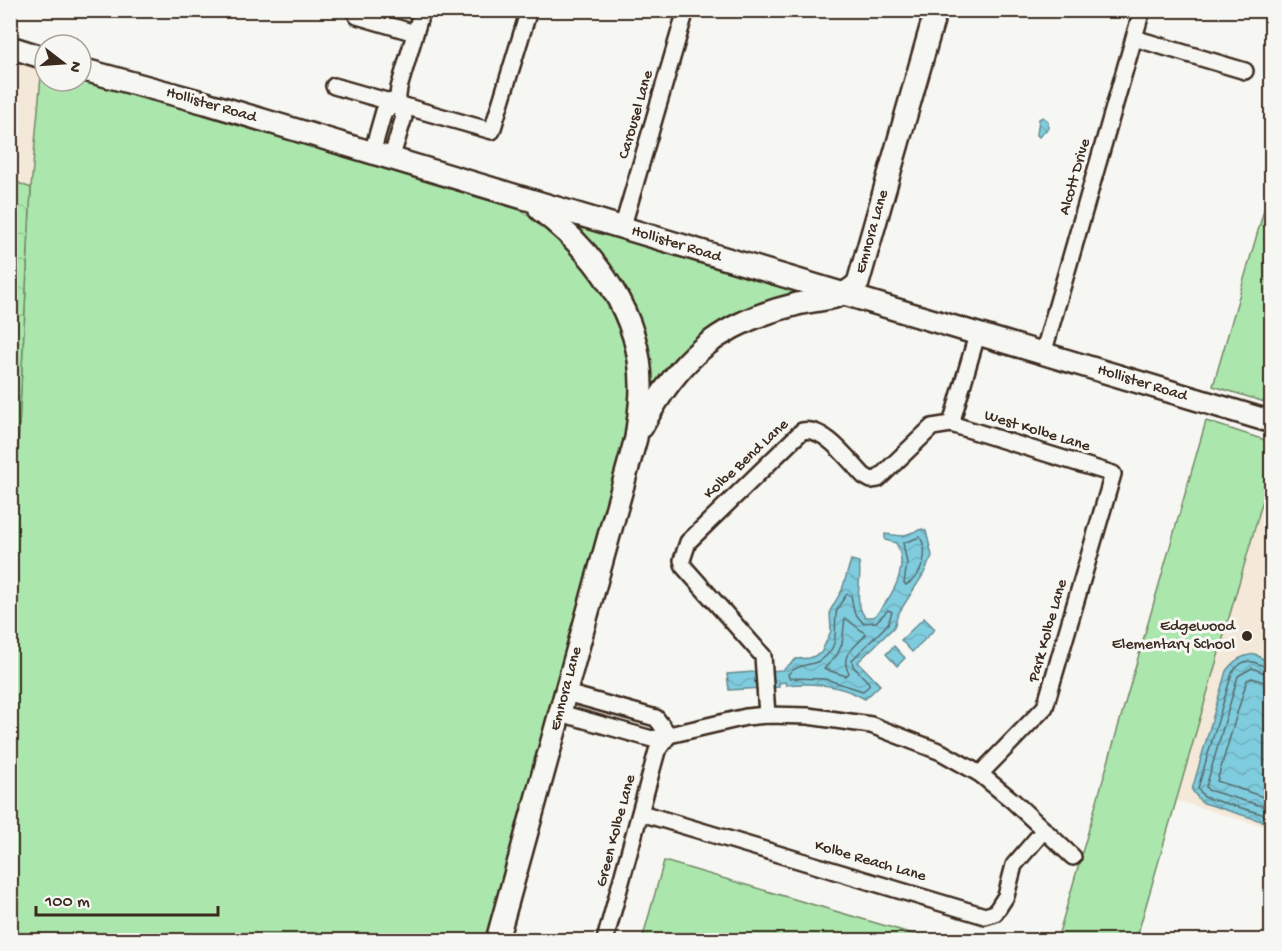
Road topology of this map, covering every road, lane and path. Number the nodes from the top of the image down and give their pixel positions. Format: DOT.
graph roads {
  1 [pos="422,10"];
  2 [pos="529,10"];
  3 [pos="686,10"];
  4 [pos="936,10"];
  5 [pos="1142,10"];
  6 [pos="357,16"];
  7 [pos="415,33"];
  8 [pos="1134,38"];
  9 [pos="10,47"];
  10 [pos="33,54"];
  11 [pos="1245,71"];
  12 [pos="93,72"];
  13 [pos="334,86"];
  14 [pos="397,104"];
  15 [pos="381,156"];
  16 [pos="530,202"];
  17 [pos="622,229"];
  18 [pos="846,295"];
  19 [pos="975,342"];
  20 [pos="1043,354"];
  21 [pos="1272,422"];
  22 [pos="951,424"];
  23 [pos="636,438"];
  24 [pos="1113,474"];
  25 [pos="566,693"];
  26 [pos="767,708"];
  27 [pos="560,713"];
  28 [pos="669,735"];
  29 [pos="980,774"];
  30 [pos="640,813"];
  31 [pos="1044,830"];
  32 [pos="1073,857"];
  33 [pos="497,940"];
  34 [pos="605,940"];
  1 -- 7 [label="street"];
  2 -- 14 [label="street"];
  3 -- 17 [label="street, Carousel Lane"];
  4 -- 18 [label="street, Emnora Lane"];
  5 -- 8 [label="street, Alcott Drive"];
  6 -- 7 [label="street"];
  7 -- 14 [label="street"];
  8 -- 11 [label="street"];
  8 -- 20 [label="street, Alcott Drive"];
  9 -- 10 [label="street"];
  12 -- 15 [label="street, Hollister Road"];
  13 -- 14 [label="street"];
  14 -- 15 [label="street"];
  15 -- 16 [label="street, Hollister Road"];
  16 -- 17 [label="street, Hollister Road"];
  16 -- 23 [label="street, Emnora Lane"];
  17 -- 18 [label="street, Hollister Road"];
  18 -- 19 [label="street, Hollister Road"];
  18 -- 23 [label="street, Emnora Lane"];
  19 -- 20 [label="street, Hollister Road"];
  19 -- 22 [label="street"];
  20 -- 21 [label="street, Hollister Road"];
  22 -- 24 [label="street, West Kolbe Lane"];
  22 -- 26 [label="street, Kolbe Bend Lane"];
  23 -- 25 [label="street, Emnora Lane"];
  24 -- 29 [label="street, Park Kolbe Lane"];
  25 -- 27 [label="street, Emnora Lane"];
  25 -- 28 [label="street"];
  26 -- 28 [label="street"];
  26 -- 29 [label="street"];
  27 -- 28 [label="street"];
  27 -- 33 [label="street, Emnora Lane"];
  28 -- 30 [label="street, Green Kolbe Lane"];
  29 -- 31 [label="street"];
  30 -- 31 [label="street, Kolbe Reach Lane"];
  30 -- 34 [label="street, Green Kolbe Lane"];
  31 -- 32 [label="street"];
}
